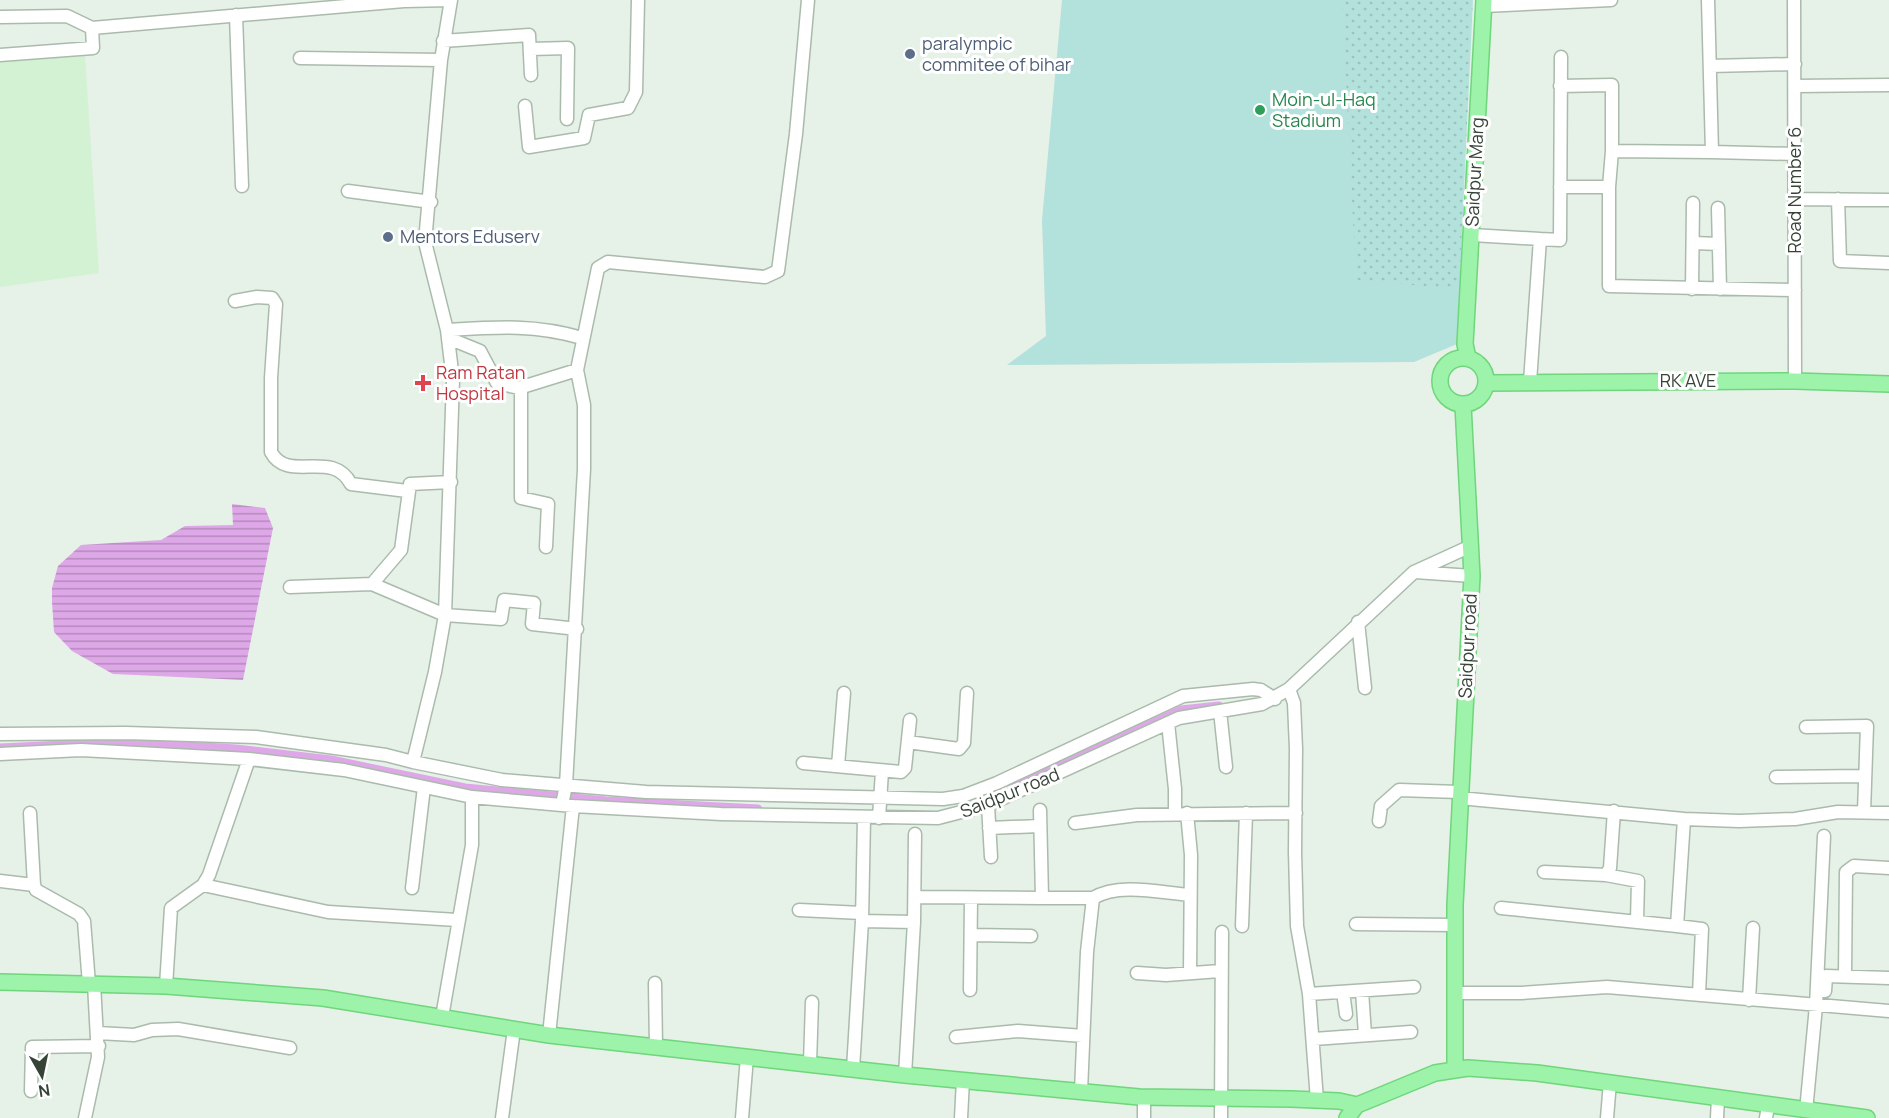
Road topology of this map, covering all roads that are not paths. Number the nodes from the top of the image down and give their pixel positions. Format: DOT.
graph roads {
  1 [pos="451,0"];
  2 [pos="638,0"];
  3 [pos="808,0"];
  4 [pos="1611,0"];
  5 [pos="1708,0"];
  6 [pos="1794,0"];
  7 [pos="1484,3"];
  8 [pos="292,5"];
  9 [pos="236,15"];
  10 [pos="0,17"];
  11 [pos="92,28"];
  12 [pos="443,42"];
  13 [pos="530,49"];
  14 [pos="0,55"];
  15 [pos="1560,57"];
  16 [pos="300,58"];
  17 [pos="441,60"];
  18 [pos="1795,64"];
  19 [pos="1710,66"];
  20 [pos="531,75"];
  21 [pos="1560,86"];
  22 [pos="1795,86"];
  23 [pos="1889,86"];
  24 [pos="525,106"];
  25 [pos="567,119"];
  26 [pos="1612,152"];
  27 [pos="1712,152"];
  28 [pos="1795,154"];
  29 [pos="242,186"];
  30 [pos="1560,187"];
  31 [pos="1609,187"];
  32 [pos="348,191"];
  33 [pos="1795,199"];
  34 [pos="1838,200"];
  35 [pos="1889,200"];
  36 [pos="431,202"];
  37 [pos="1693,203"];
  38 [pos="1718,208"];
  39 [pos="1472,235"];
  40 [pos="1540,239"];
  41 [pos="1694,243"];
  42 [pos="1719,244"];
  43 [pos="1889,263"];
  44 [pos="1692,289"];
  45 [pos="1720,290"];
  46 [pos="1795,290"];
  47 [pos="236,301"];
  48 [pos="448,334"];
  49 [pos="582,338"];
  50 [pos="1463,354"];
  51 [pos="577,370"];
  52 [pos="1889,376"];
  53 [pos="1795,381"];
  54 [pos="1530,382"];
  55 [pos="1860,382"];
  56 [pos="1487,383"];
  57 [pos="1889,384"];
  58 [pos="521,388"];
  59 [pos="1463,405"];
  60 [pos="451,482"];
  61 [pos="407,491"];
  62 [pos="1471,546"];
  63 [pos="546,547"];
  64 [pos="1413,572"];
  65 [pos="1472,576"];
  66 [pos="372,584"];
  67 [pos="290,587"];
  68 [pos="445,615"];
  69 [pos="1358,622"];
  70 [pos="577,629"];
  71 [pos="1365,688"];
  72 [pos="1289,689"];
  73 [pos="844,693"];
  74 [pos="967,693"];
  75 [pos="1275,699"];
  76 [pos="1193,705"];
  77 [pos="1220,711"];
  78 [pos="910,720"];
  79 [pos="1168,723"];
  80 [pos="1806,727"];
  81 [pos="0,734"];
  82 [pos="908,742"];
  83 [pos="266,749"];
  84 [pos="0,754"];
  85 [pos="249,759"];
  86 [pos="803,764"];
  87 [pos="838,766"];
  88 [pos="1226,767"];
  89 [pos="410,770"];
  90 [pos="882,771"];
  91 [pos="1865,776"];
  92 [pos="1776,777"];
  93 [pos="565,786"];
  94 [pos="424,787"];
  95 [pos="1459,795"];
  96 [pos="472,797"];
  97 [pos="566,804"];
  98 [pos="965,804"];
  99 [pos="988,805"];
  100 [pos="879,808"];
  101 [pos="1040,810"];
  102 [pos="1614,811"];
  103 [pos="1863,812"];
  104 [pos="30,813"];
  105 [pos="1181,813"];
  106 [pos="1246,813"];
  107 [pos="1296,813"];
  108 [pos="1889,813"];
  109 [pos="864,818"];
  110 [pos="1684,819"];
  111 [pos="1379,820"];
  112 [pos="1075,823"];
  113 [pos="1040,826"];
  114 [pos="988,828"];
  115 [pos="915,834"];
  116 [pos="1824,836"];
  117 [pos="991,857"];
  118 [pos="1889,868"];
  119 [pos="1544,872"];
  120 [pos="1606,875"];
  121 [pos="0,881"];
  122 [pos="34,885"];
  123 [pos="203,885"];
  124 [pos="412,888"];
  125 [pos="1190,895"];
  126 [pos="915,897"];
  127 [pos="971,898"];
  128 [pos="1042,898"];
  129 [pos="1093,898"];
  130 [pos="799,909"];
  131 [pos="1501,909"];
  132 [pos="862,917"];
  133 [pos="457,920"];
  134 [pos="1637,921"];
  135 [pos="914,922"];
  136 [pos="1356,924"];
  137 [pos="1455,925"];
  138 [pos="1242,926"];
  139 [pos="1677,926"];
  140 [pos="1754,928"];
  141 [pos="1222,932"];
  142 [pos="971,935"];
  143 [pos="1031,936"];
  144 [pos="1220,970"];
  145 [pos="1137,973"];
  146 [pos="1190,973"];
  147 [pos="1845,976"];
  148 [pos="1889,978"];
  149 [pos="0,982"];
  150 [pos="655,983"];
  151 [pos="91,984"];
  152 [pos="166,986"];
  153 [pos="1414,987"];
  154 [pos="970,990"];
  155 [pos="1362,991"];
  156 [pos="1343,992"];
  157 [pos="1456,993"];
  158 [pos="1309,994"];
  159 [pos="1699,994"];
  160 [pos="1749,999"];
  161 [pos="812,1002"];
  162 [pos="1820,1007"];
  163 [pos="1889,1011"];
  164 [pos="1346,1014"];
  165 [pos="441,1017"];
  166 [pos="514,1029"];
  167 [pos="1411,1032"];
  168 [pos="549,1035"];
  169 [pos="1365,1035"];
  170 [pos="1083,1036"];
  171 [pos="956,1037"];
  172 [pos="1314,1039"];
  173 [pos="98,1040"];
  174 [pos="656,1047"];
  175 [pos="290,1048"];
  176 [pos="747,1057"];
  177 [pos="810,1063"];
  178 [pos="1455,1068"];
  179 [pos="853,1069"];
  180 [pos="905,1075"];
  181 [pos="963,1080"];
  182 [pos="1610,1082"];
  183 [pos="31,1091"];
  184 [pos="1081,1091"];
  185 [pos="1144,1097"];
  186 [pos="1221,1098"];
  187 [pos="1718,1098"];
  188 [pos="1317,1100"];
  189 [pos="1357,1105"];
  190 [pos="1806,1111"];
  191 [pos="1767,1112"];
  192 [pos="1840,1116"];
  193 [pos="85,1118"];
  194 [pos="502,1118"];
  195 [pos="742,1118"];
  196 [pos="961,1118"];
  197 [pos="1144,1118"];
  198 [pos="1221,1118"];
  199 [pos="1347,1118"];
  200 [pos="1607,1118"];
  201 [pos="1717,1118"];
  202 [pos="1866,1118"];
  1 -- 8 [label="street"];
  1 -- 12 [label="street"];
  2 -- 24 [label="street"];
  3 -- 49 [label="street"];
  4 -- 7 [label="street"];
  5 -- 19 [label="street"];
  6 -- 18 [label="street, Road Number 6"];
  7 -- 39 [label="main road, Saidpur Marg"];
  8 -- 9 [label="street"];
  9 -- 11 [label="street"];
  9 -- 29 [label="street"];
  10 -- 11 [label="street"];
  11 -- 14 [label="street"];
  12 -- 13 [label="street"];
  12 -- 17 [label="street"];
  13 -- 20 [label="street"];
  13 -- 25 [label="street"];
  15 -- 21 [label="street"];
  16 -- 17 [label="street"];
  17 -- 36 [label="street"];
  18 -- 19 [label="street"];
  18 -- 22 [label="street, Road Number 6"];
  19 -- 27 [label="street"];
  21 -- 26 [label="street"];
  21 -- 30 [label="street"];
  22 -- 23 [label="street"];
  22 -- 28 [label="street, Road Number 6"];
  26 -- 27 [label="street"];
  26 -- 31 [label="street"];
  27 -- 28 [label="street"];
  28 -- 33 [label="street, Road Number 6"];
  30 -- 31 [label="street"];
  30 -- 40 [label="street"];
  31 -- 44 [label="street"];
  32 -- 36 [label="street"];
  33 -- 34 [label="street"];
  33 -- 46 [label="street, Road Number 6"];
  34 -- 35 [label="street"];
  34 -- 43 [label="street"];
  36 -- 48 [label="street"];
  37 -- 41 [label="street"];
  38 -- 42 [label="street"];
  39 -- 40 [label="street"];
  39 -- 50 [label="main road, Saidpur Marg"];
  40 -- 54 [label="street"];
  41 -- 42 [label="street"];
  41 -- 44 [label="street"];
  42 -- 45 [label="street"];
  44 -- 45 [label="street"];
  45 -- 46 [label="street"];
  46 -- 53 [label="street, Road Number 6"];
  47 -- 61 [label="street"];
  48 -- 49 [label="street"];
  48 -- 58 [label="street"];
  48 -- 60 [label="street"];
  49 -- 51 [label="street"];
  50 -- 56 [label="main road"];
  50 -- 59 [label="main road"];
  51 -- 58 [label="street"];
  51 -- 70 [label="street"];
  52 -- 55 [label="main road"];
  53 -- 54 [label="main road, RK AVE"];
  53 -- 55 [label="main road, RK AVE"];
  54 -- 56 [label="main road, RK AVE"];
  55 -- 57 [label="main road, RK AVE"];
  56 -- 59 [label="main road"];
  58 -- 63 [label="street"];
  59 -- 62 [label="main road, Saidpur road"];
  60 -- 61 [label="street"];
  60 -- 68 [label="street"];
  61 -- 66 [label="street"];
  62 -- 64 [label="street, Saidpur road"];
  62 -- 65 [label="main road, Saidpur road"];
  64 -- 65 [label="street"];
  64 -- 69 [label="street, Saidpur road"];
  65 -- 95 [label="main road, Saidpur road"];
  66 -- 67 [label="street"];
  66 -- 68 [label="street"];
  68 -- 70 [label="street"];
  68 -- 89 [label="street"];
  69 -- 71 [label="street"];
  69 -- 72 [label="street, Saidpur road"];
  70 -- 93 [label="street"];
  72 -- 75 [label="street, Saidpur road"];
  72 -- 107 [label="street"];
  73 -- 87 [label="street"];
  74 -- 82 [label="street"];
  75 -- 76 [label="street"];
  75 -- 77 [label="street, Saidpur road"];
  76 -- 77 [label="street, Saidpur road"];
  76 -- 79 [label="street, Saidpur road"];
  76 -- 98 [label="street"];
  77 -- 88 [label="street"];
  78 -- 82 [label="street"];
  79 -- 99 [label="street, Saidpur road"];
  79 -- 105 [label="street"];
  80 -- 91 [label="street"];
  81 -- 83 [label="street"];
  82 -- 90 [label="street"];
  83 -- 85 [label="street"];
  83 -- 89 [label="street"];
  83 -- 89 [label="street"];
  84 -- 85 [label="street"];
  85 -- 123 [label="street"];
  86 -- 87 [label="street"];
  87 -- 90 [label="street"];
  89 -- 93 [label="street"];
  89 -- 94 [label="street, Saidpur road"];
  90 -- 100 [label="street"];
  91 -- 92 [label="street"];
  91 -- 103 [label="street"];
  93 -- 97 [label="street"];
  93 -- 100 [label="street"];
  94 -- 96 [label="street, Saidpur road"];
  94 -- 124 [label="street"];
  95 -- 102 [label="street"];
  95 -- 111 [label="street"];
  95 -- 137 [label="main road, Saidpur road"];
  96 -- 97 [label="street, Saidpur road"];
  96 -- 133 [label="street"];
  97 -- 109 [label="street, Saidpur road"];
  97 -- 168 [label="street"];
  98 -- 99 [label="street, Saidpur road"];
  98 -- 100 [label="street"];
  98 -- 100 [label="street, Saidpur road"];
  99 -- 114 [label="street"];
  100 -- 109 [label="street, Saidpur road"];
  101 -- 113 [label="street"];
  102 -- 110 [label="street"];
  102 -- 120 [label="street"];
  103 -- 108 [label="street"];
  103 -- 110 [label="street"];
  104 -- 122 [label="street"];
  105 -- 106 [label="street"];
  105 -- 112 [label="street"];
  105 -- 125 [label="street"];
  106 -- 107 [label="street"];
  106 -- 138 [label="street"];
  107 -- 158 [label="street"];
  109 -- 132 [label="street"];
  110 -- 139 [label="street"];
  113 -- 114 [label="street"];
  113 -- 128 [label="street"];
  114 -- 117 [label="street"];
  115 -- 126 [label="street"];
  116 -- 162 [label="street"];
  118 -- 147 [label="street"];
  119 -- 120 [label="street"];
  120 -- 134 [label="street"];
  121 -- 122 [label="street"];
  122 -- 151 [label="street"];
  123 -- 133 [label="street"];
  123 -- 152 [label="street"];
  125 -- 129 [label="street"];
  125 -- 146 [label="street"];
  126 -- 127 [label="street"];
  126 -- 135 [label="street"];
  127 -- 128 [label="street"];
  127 -- 142 [label="street"];
  128 -- 129 [label="street"];
  129 -- 170 [label="street"];
  130 -- 132 [label="street"];
  131 -- 134 [label="street"];
  132 -- 135 [label="street"];
  132 -- 179 [label="street"];
  133 -- 165 [label="street"];
  134 -- 139 [label="street"];
  135 -- 180 [label="street"];
  136 -- 137 [label="street"];
  137 -- 157 [label="main road, Saidpur road"];
  139 -- 159 [label="street"];
  140 -- 160 [label="street"];
  141 -- 144 [label="street"];
  142 -- 143 [label="street"];
  142 -- 154 [label="street"];
  144 -- 146 [label="street"];
  144 -- 186 [label="street"];
  145 -- 146 [label="street"];
  147 -- 148 [label="street"];
  147 -- 162 [label="street"];
  149 -- 151 [label="main road"];
  150 -- 174 [label="street"];
  151 -- 152 [label="main road"];
  151 -- 173 [label="street"];
  152 -- 165 [label="main road"];
  153 -- 155 [label="street"];
  155 -- 156 [label="street"];
  155 -- 169 [label="street"];
  156 -- 158 [label="street"];
  156 -- 164 [label="street"];
  157 -- 159 [label="street"];
  157 -- 178 [label="main road, Saidpur road"];
  158 -- 172 [label="street"];
  159 -- 160 [label="street"];
  160 -- 162 [label="street"];
  161 -- 177 [label="street"];
  162 -- 163 [label="street"];
  162 -- 190 [label="street"];
  165 -- 166 [label="main road"];
  166 -- 168 [label="main road"];
  166 -- 194 [label="street"];
  167 -- 169 [label="street"];
  168 -- 174 [label="main road"];
  169 -- 172 [label="street"];
  170 -- 171 [label="street"];
  170 -- 184 [label="street"];
  172 -- 188 [label="street"];
  173 -- 175 [label="street"];
  173 -- 183 [label="street"];
  173 -- 193 [label="street"];
  174 -- 176 [label="main road"];
  176 -- 177 [label="main road"];
  176 -- 195 [label="street"];
  177 -- 179 [label="main road"];
  178 -- 182 [label="main road"];
  178 -- 189 [label="main road"];
  179 -- 180 [label="main road"];
  180 -- 181 [label="main road"];
  181 -- 184 [label="main road"];
  181 -- 196 [label="street"];
  182 -- 187 [label="main road"];
  182 -- 200 [label="street"];
  184 -- 185 [label="main road"];
  185 -- 186 [label="main road"];
  185 -- 197 [label="street"];
  186 -- 188 [label="main road"];
  186 -- 198 [label="street"];
  187 -- 191 [label="main road"];
  187 -- 201 [label="street"];
  188 -- 189 [label="main road"];
  189 -- 199 [label="main road"];
  190 -- 191 [label="main road"];
  190 -- 192 [label="main road"];
  192 -- 202 [label="main road"];
}
